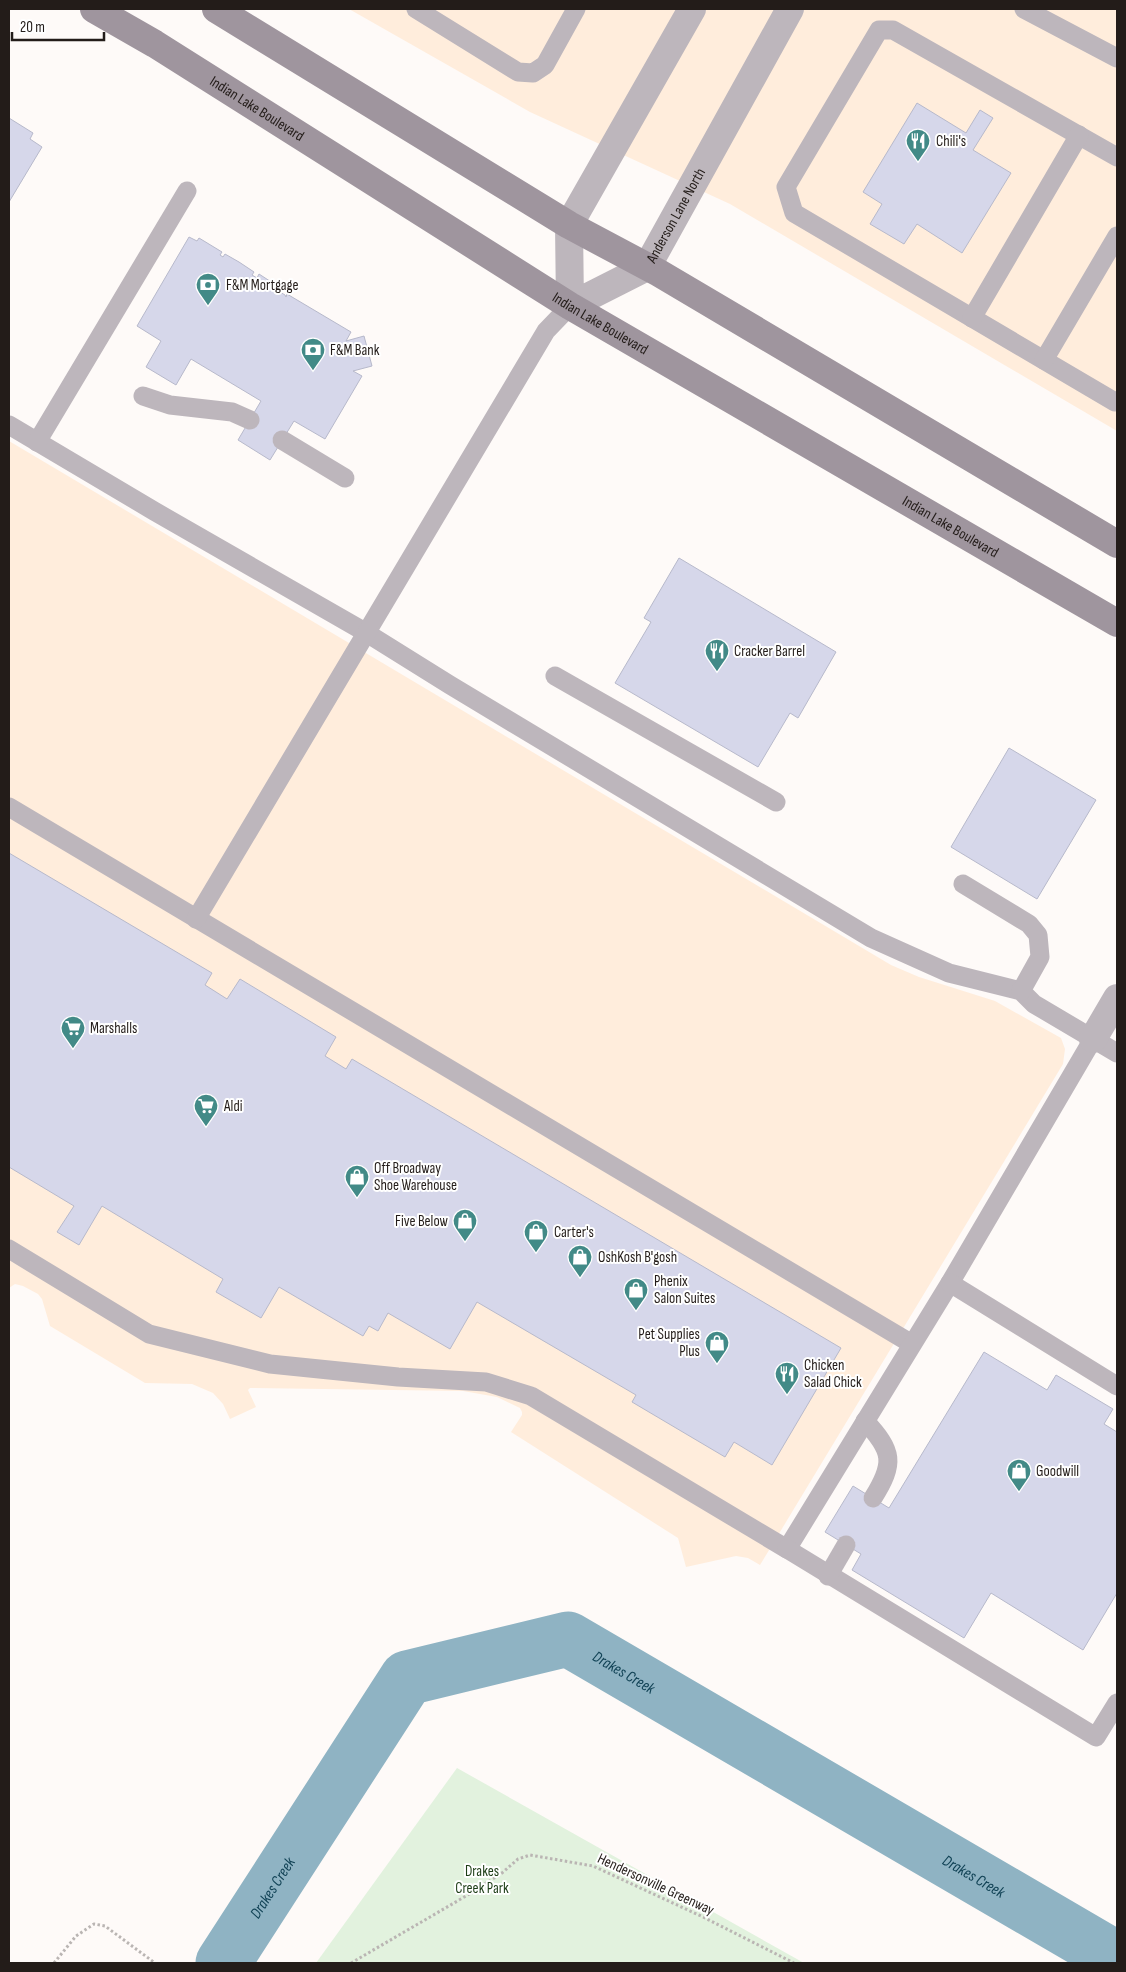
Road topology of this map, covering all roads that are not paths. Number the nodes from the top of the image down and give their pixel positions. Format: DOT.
graph roads {
  1 [pos="94,9"];
  2 [pos="216,9"];
  3 [pos="416,9"];
  4 [pos="576,9"];
  5 [pos="692,9"];
  6 [pos="790,9"];
  7 [pos="1024,9"];
  8 [pos="1117,58"];
  9 [pos="1078,135"];
  10 [pos="1117,157"];
  11 [pos="187,191"];
  12 [pos="569,225"];
  13 [pos="1117,236"];
  14 [pos="647,266"];
  15 [pos="570,306"];
  16 [pos="972,318"];
  17 [pos="1044,360"];
  18 [pos="143,396"];
  19 [pos="1117,401"];
  20 [pos="250,420"];
  21 [pos="9,425"];
  22 [pos="282,440"];
  23 [pos="37,442"];
  24 [pos="345,478"];
  25 [pos="1117,544"];
  26 [pos="1117,623"];
  27 [pos="365,632"];
  28 [pos="555,676"];
  29 [pos="776,802"];
  30 [pos="9,807"];
  31 [pos="963,884"];
  32 [pos="196,919"];
  33 [pos="1021,991"];
  34 [pos="1117,998"];
  35 [pos="1093,1039"];
  36 [pos="1117,1053"];
  37 [pos="9,1249"];
  38 [pos="950,1283"];
  39 [pos="912,1344"];
  40 [pos="1117,1386"];
  41 [pos="865,1421"];
  42 [pos="873,1498"];
  43 [pos="846,1545"];
  44 [pos="787,1550"];
  45 [pos="828,1576"];
  46 [pos="1117,1703"];
  1 -- 15 [label="main road, Indian Lake Boulevard"];
  2 -- 12 [label="main road"];
  3 -- 4 [label="lane"];
  5 -- 12 [label="street"];
  6 -- 14 [label="street, Anderson Lane North"];
  7 -- 8 [label="lane"];
  9 -- 10 [label="lane"];
  9 -- 16 [label="lane"];
  9 -- 16 [label="lane"];
  11 -- 23 [label="lane"];
  12 -- 14 [label="main road"];
  12 -- 15 [label="street"];
  13 -- 17 [label="lane"];
  14 -- 15 [label="street, Anderson Lane North"];
  14 -- 25 [label="main road"];
  15 -- 26 [label="main road, Indian Lake Boulevard"];
  15 -- 27 [label="lane"];
  16 -- 17 [label="lane"];
  17 -- 19 [label="lane"];
  18 -- 20 [label="lane"];
  21 -- 23 [label="lane"];
  22 -- 24 [label="lane"];
  23 -- 27 [label="lane"];
  27 -- 32 [label="lane"];
  27 -- 33 [label="lane"];
  28 -- 29 [label="lane"];
  30 -- 32 [label="lane"];
  31 -- 33 [label="lane"];
  32 -- 39 [label="lane"];
  33 -- 35 [label="lane"];
  34 -- 35 [label="street"];
  35 -- 36 [label="lane"];
  35 -- 38 [label="lane"];
  37 -- 44 [label="lane"];
  38 -- 39 [label="lane"];
  38 -- 40 [label="lane"];
  39 -- 41 [label="lane"];
  41 -- 42 [label="lane"];
  41 -- 44 [label="lane"];
  43 -- 45 [label="lane"];
  44 -- 45 [label="lane"];
  45 -- 46 [label="lane"];
}
